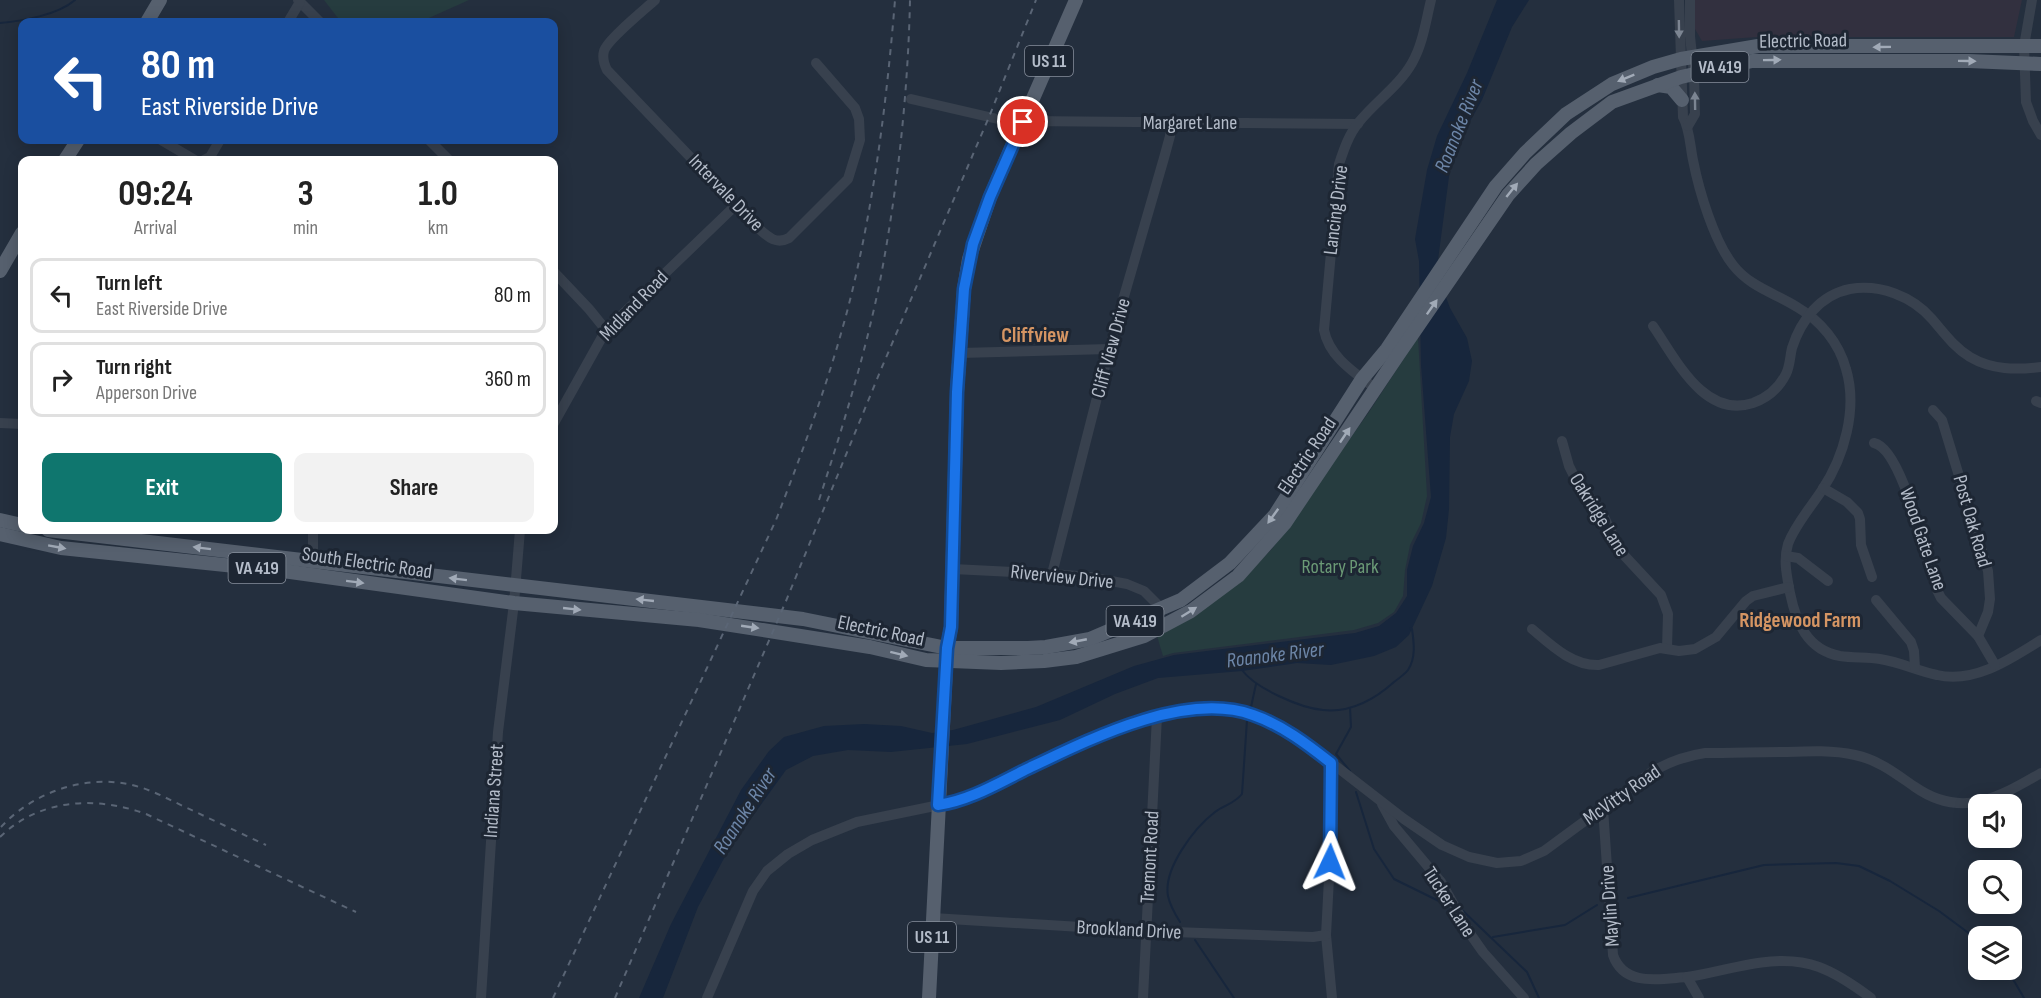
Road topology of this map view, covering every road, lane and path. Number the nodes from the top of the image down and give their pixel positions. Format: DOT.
graph roads {
  1 [pos="160,0"];
  2 [pos="655,0"];
  3 [pos="1076,0"];
  4 [pos="1431,0"];
  5 [pos="1679,0"];
  6 [pos="1690,0"];
  7 [pos="2032,0"];
  8 [pos="299,1"];
  9 [pos="149,18"];
  10 [pos="290,18"];
  11 [pos="316,18"];
  12 [pos="2024,46"];
  13 [pos="2041,46"];
  14 [pos="1687,57"];
  15 [pos="816,63"];
  16 [pos="2025,64"];
  17 [pos="2041,64"];
  18 [pos="1688,75"];
  19 [pos="1658,85"];
  20 [pos="911,99"];
  21 [pos="1682,100"];
  22 [pos="1023,122"];
  23 [pos="1171,123"];
  24 [pos="1358,123"];
  25 [pos="1688,126"];
  26 [pos="2041,135"];
  27 [pos="168,144"];
  28 [pos="433,144"];
  29 [pos="188,156"];
  30 [pos="445,156"];
  31 [pos="736,205"];
  32 [pos="18,240"];
  33 [pos="0,272"];
  34 [pos="558,276"];
  35 [pos="1809,314"];
  36 [pos="1653,327"];
  37 [pos="606,330"];
  38 [pos="1109,349"];
  39 [pos="1392,352"];
  40 [pos="960,353"];
  41 [pos="2041,367"];
  42 [pos="1362,379"];
  43 [pos="1376,389"];
  44 [pos="1933,410"];
  45 [pos="558,416"];
  46 [pos="0,423"];
  47 [pos="18,424"];
  48 [pos="1562,441"];
  49 [pos="1875,443"];
  50 [pos="1823,489"];
  51 [pos="0,520"];
  52 [pos="18,524"];
  53 [pos="0,534"];
  54 [pos="82,534"];
  55 [pos="313,534"];
  56 [pos="520,534"];
  57 [pos="1786,556"];
  58 [pos="313,561"];
  59 [pos="953,569"];
  60 [pos="1052,574"];
  61 [pos="313,577"];
  62 [pos="1872,577"];
  63 [pos="1828,581"];
  64 [pos="516,585"];
  65 [pos="1789,587"];
  66 [pos="1876,600"];
  67 [pos="514,603"];
  68 [pos="1162,609"];
  69 [pos="1532,629"];
  70 [pos="1978,636"];
  71 [pos="2041,640"];
  72 [pos="1667,648"];
  73 [pos="946,655"];
  74 [pos="1995,665"];
  75 [pos="1915,668"];
  76 [pos="1157,716"];
  77 [pos="1331,763"];
  78 [pos="2041,773"];
  79 [pos="1381,801"];
  80 [pos="938,805"];
  81 [pos="1603,808"];
  82 [pos="933,918"];
  83 [pos="1146,931"];
  84 [pos="1326,935"];
  85 [pos="1686,977"];
  86 [pos="481,998"];
  87 [pos="707,998"];
  88 [pos="929,998"];
  89 [pos="1143,998"];
  90 [pos="1332,998"];
  91 [pos="1524,998"];
  92 [pos="1699,998"];
  93 [pos="1871,998"];
  1 -- 9 [label="main road"];
  2 -- 31 [label="street, Intervale Drive"];
  3 -- 22 [label="main road, US 11"];
  4 -- 24 [label="street, Lancing Drive"];
  5 -- 14 [label="street, one-way"];
  6 -- 14 [label="street"];
  7 -- 12 [label="street"];
  8 -- 10 [label="street"];
  8 -- 11 [label="street"];
  12 -- 13 [label="main road, VA 419"];
  12 -- 14 [label="main road, Electric Road / VA 419, one-way"];
  12 -- 16 [label="street"];
  14 -- 18 [label="street"];
  14 -- 39 [label="main road, Electric Road / VA 419, one-way"];
  15 -- 31 [label="street, Intervale Drive"];
  16 -- 17 [label="main road, VA 419"];
  18 -- 16 [label="main road, Electric Road / VA 419, one-way"];
  16 -- 26 [label="street"];
  18 -- 19 [label="main road, Electric Road / VA 419"];
  18 -- 21 [label="street"];
  25 -- 18 [label="street, one-way"];
  19 -- 21 [label="main road"];
  39 -- 19 [label="main road, Electric Road / VA 419, one-way"];
  20 -- 22 [label="street, Margaret Lane"];
  21 -- 25 [label="street"];
  22 -- 23 [label="street, Margaret Lane"];
  22 -- 40 [label="main road, US 11"];
  23 -- 24 [label="street, Margaret Lane"];
  23 -- 38 [label="street, Cliff View Drive"];
  24 -- 42 [label="street, Lancing Drive"];
  25 -- 35 [label="street"];
  27 -- 29 [label="street"];
  28 -- 30 [label="street"];
  31 -- 37 [label="street, Midland Road"];
  32 -- 33 [label="main road"];
  34 -- 37 [label="street"];
  35 -- 36 [label="street"];
  35 -- 41 [label="street"];
  35 -- 50 [label="street"];
  37 -- 45 [label="street, Midland Road"];
  38 -- 40 [label="street"];
  38 -- 60 [label="street, Cliff View Drive"];
  39 -- 42 [label="main road, Electric Road / VA 419"];
  39 -- 43 [label="main road, Electric Road / VA 419"];
  40 -- 59 [label="main road, US 11"];
  42 -- 43 [label="street, Lancing Drive"];
  42 -- 68 [label="main road, Electric Road / VA 419, one-way"];
  73 -- 43 [label="main road, Electric Road / VA 419, one-way"];
  44 -- 70 [label="street, Post Oak Road"];
  46 -- 47 [label="street"];
  48 -- 72 [label="street, Oakridge Lane"];
  49 -- 70 [label="street, Wood Gate Lane"];
  50 -- 57 [label="street"];
  50 -- 62 [label="street"];
  51 -- 52 [label="main road"];
  53 -- 61 [label="main road, South Electric Road / VA 419, one-way"];
  58 -- 54 [label="main road, South Electric Road / VA 419, one-way"];
  55 -- 58 [label="street"];
  56 -- 64 [label="street"];
  57 -- 63 [label="street"];
  57 -- 65 [label="street"];
  58 -- 61 [label="street"];
  64 -- 58 [label="main road, South Electric Road / VA 419, one-way"];
  59 -- 60 [label="street, Riverview Drive"];
  59 -- 73 [label="main road, US 11"];
  60 -- 68 [label="street, Riverview Drive"];
  61 -- 67 [label="main road, South Electric Road / VA 419, one-way"];
  64 -- 67 [label="street, Indiana Street"];
  73 -- 64 [label="main road, Electric Road / VA 419, one-way"];
  65 -- 72 [label="street"];
  65 -- 75 [label="street"];
  66 -- 75 [label="street"];
  67 -- 73 [label="main road, Electric Road / VA 419, one-way"];
  67 -- 86 [label="street, Indiana Street"];
  68 -- 73 [label="main road, Electric Road / VA 419, one-way"];
  69 -- 72 [label="street"];
  70 -- 74 [label="street, Wood Gate Lane"];
  71 -- 74 [label="street"];
  73 -- 80 [label="main road, US 11"];
  74 -- 75 [label="street"];
  76 -- 77 [label="street, McVitty Road"];
  76 -- 80 [label="street, McVitty Road"];
  76 -- 83 [label="street, Tremont Road"];
  77 -- 79 [label="street, McVitty Road"];
  77 -- 84 [label="street"];
  78 -- 81 [label="street, McVitty Road"];
  79 -- 81 [label="street, McVitty Road"];
  79 -- 91 [label="street, Tucker Lane"];
  80 -- 82 [label="main road, US 11"];
  80 -- 87 [label="street, McVitty Road"];
  81 -- 85 [label="street, Maylin Drive"];
  82 -- 83 [label="street, Brookland Drive"];
  82 -- 88 [label="main road, US 11"];
  83 -- 84 [label="street, Brookland Drive"];
  83 -- 89 [label="street, Tremont Road"];
  84 -- 90 [label="street"];
  85 -- 92 [label="street"];
  85 -- 93 [label="street, Maylin Drive"];
}
